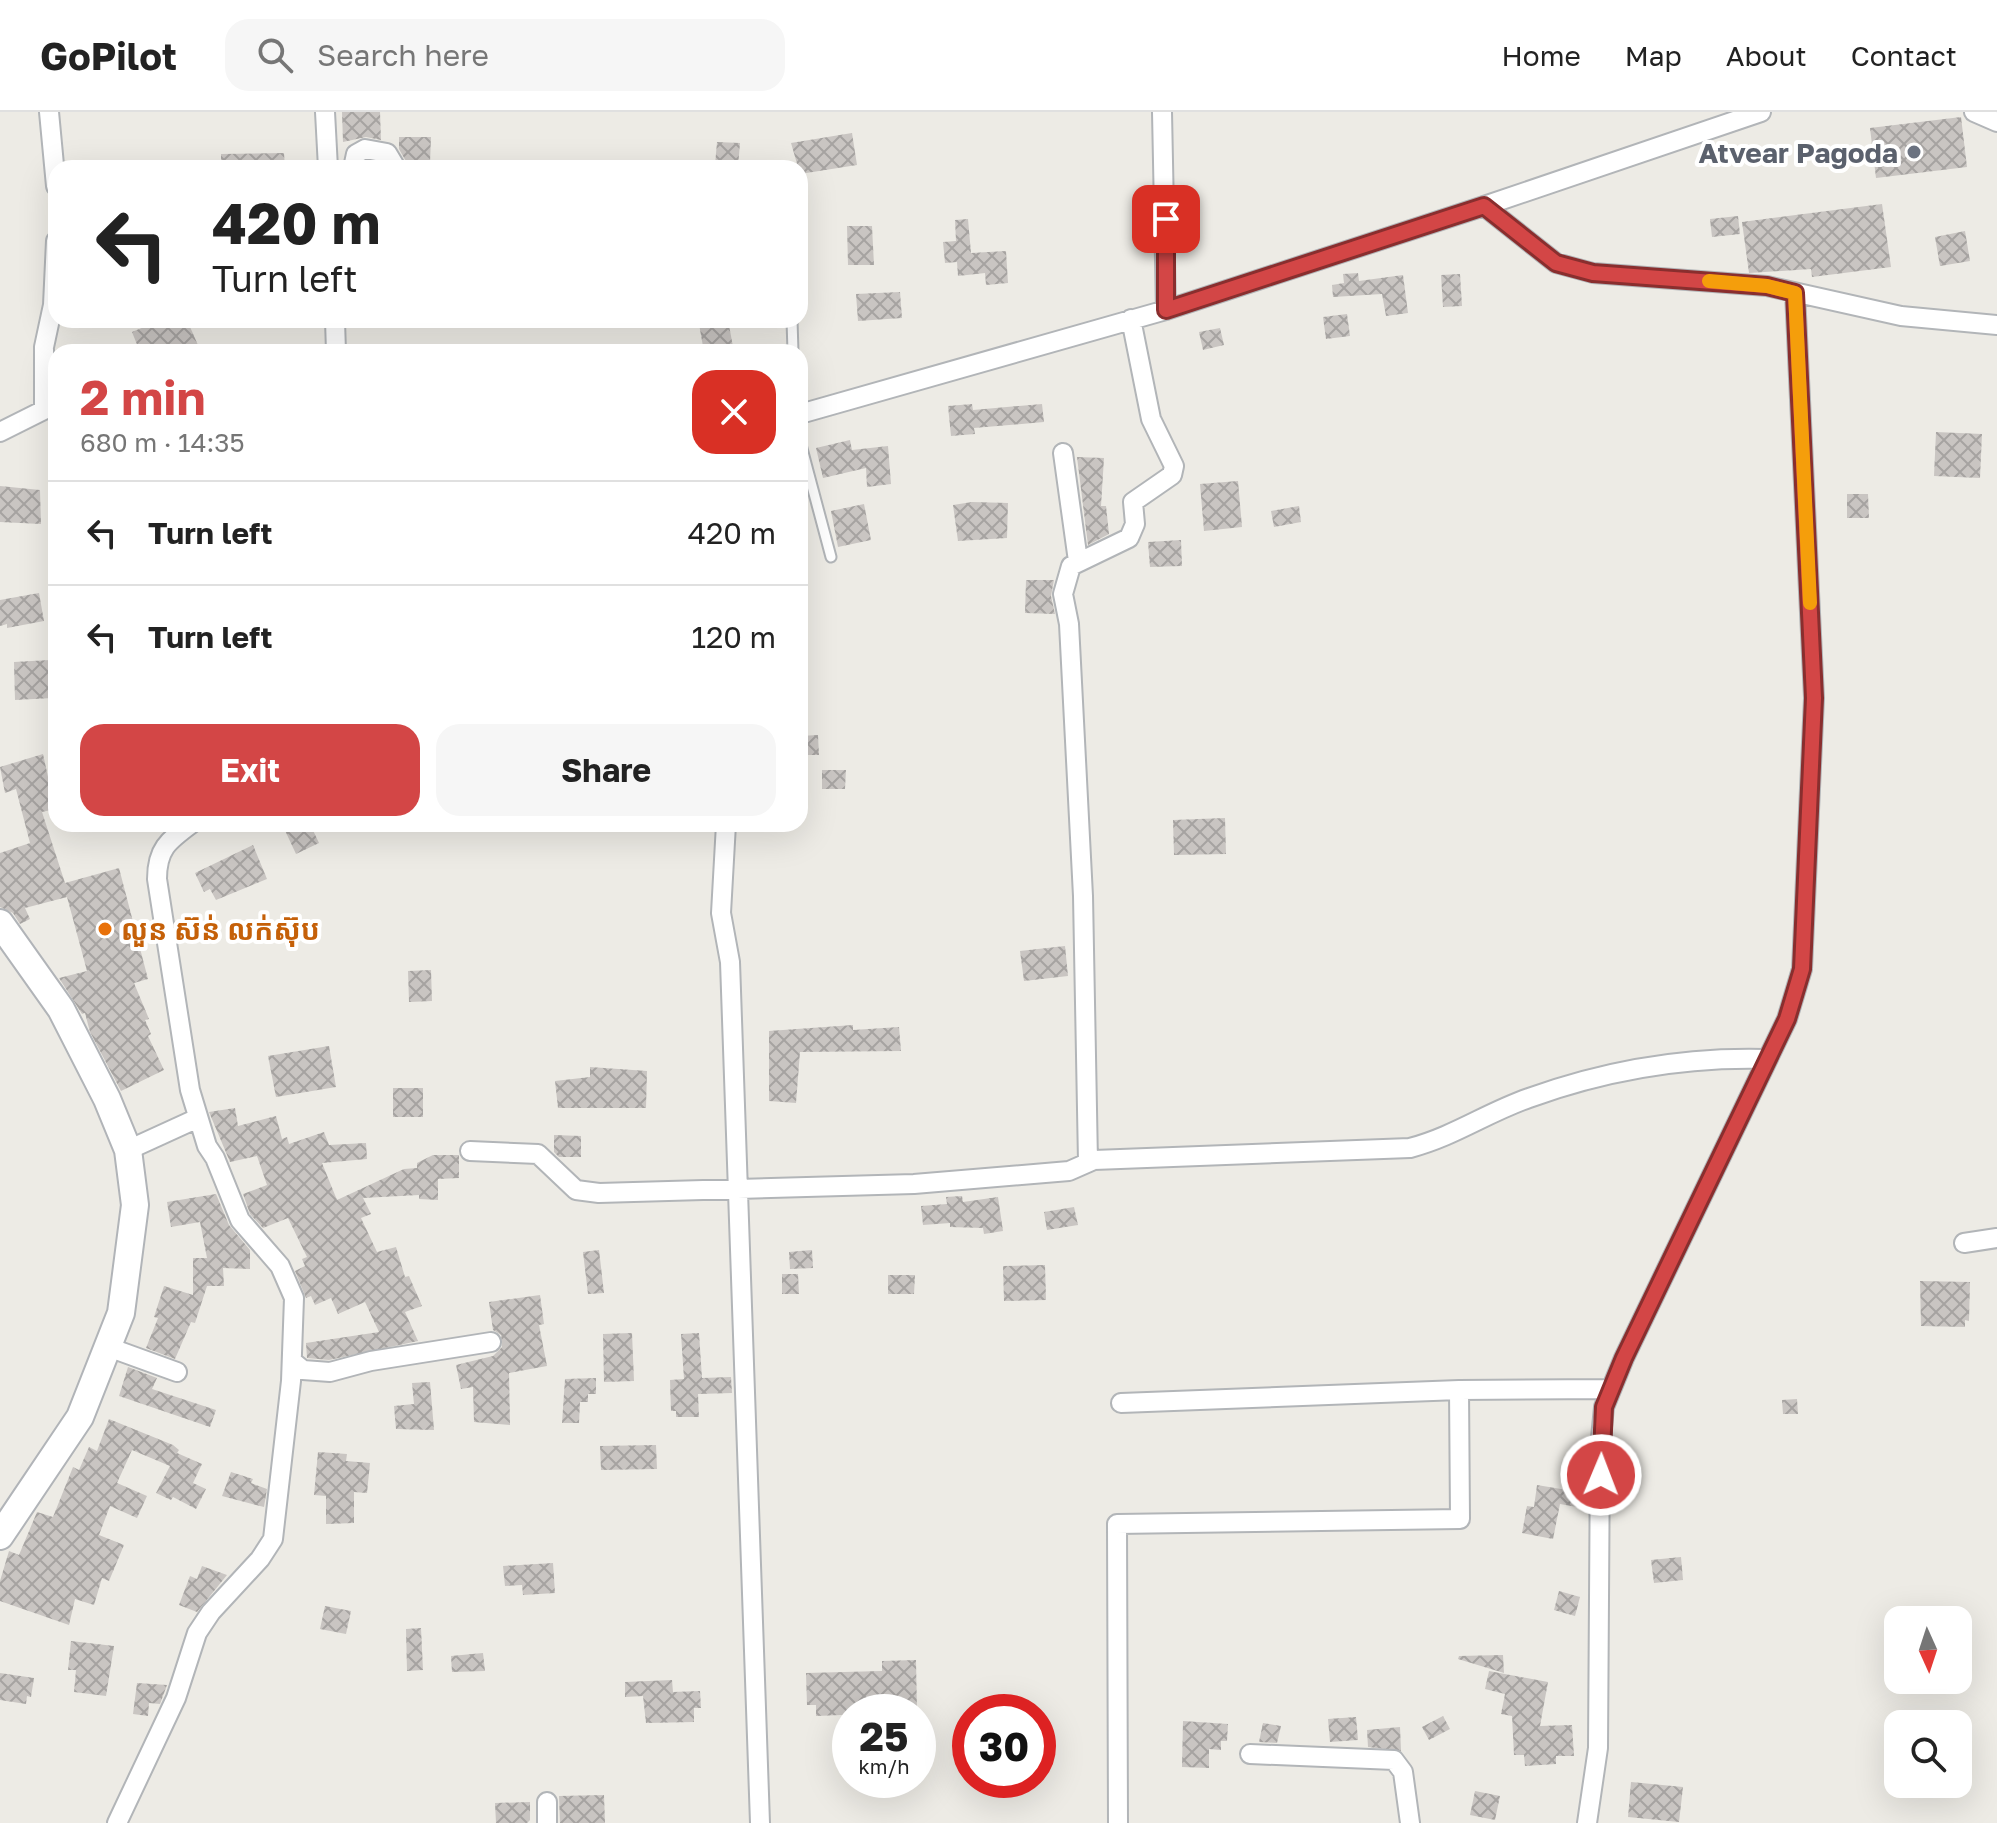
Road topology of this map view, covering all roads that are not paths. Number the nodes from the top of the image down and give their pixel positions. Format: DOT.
graph roads {
  1 [pos="49,112"];
  2 [pos="325,112"];
  3 [pos="1162,112"];
  4 [pos="1761,112"];
  5 [pos="1974,112"];
  6 [pos="1997,122"];
  7 [pos="54,160"];
  8 [pos="328,160"];
  9 [pos="355,160"];
  10 [pos="391,160"];
  11 [pos="1484,206"];
  12 [pos="1795,293"];
  13 [pos="1166,310"];
  14 [pos="1131,319"];
  15 [pos="1994,322"];
  16 [pos="48,328"];
  17 [pos="48,387"];
  18 [pos="48,408"];
  19 [pos="808,412"];
  20 [pos="0,432"];
  21 [pos="1063,453"];
  22 [pos="808,471"];
  23 [pos="831,557"];
  24 [pos="1078,561"];
  25 [pos="180,832"];
  26 [pos="725,832"];
  27 [pos="0,923"];
  28 [pos="10,952"];
  29 [pos="1765,1059"];
  30 [pos="198,1118"];
  31 [pos="128,1150"];
  32 [pos="470,1151"];
  33 [pos="1088,1162"];
  34 [pos="736,1190"];
  35 [pos="1997,1238"];
  36 [pos="1964,1243"];
  37 [pos="491,1342"];
  38 [pos="108,1347"];
  39 [pos="292,1361"];
  40 [pos="177,1372"];
  41 [pos="1611,1389"];
  42 [pos="1459,1390"];
  43 [pos="1121,1403"];
  44 [pos="0,1536"];
  45 [pos="1250,1754"];
  46 [pos="547,1802"];
  47 [pos="117,1823"];
  48 [pos="547,1823"];
  49 [pos="760,1823"];
  50 [pos="1118,1823"];
  51 [pos="1410,1823"];
  52 [pos="1587,1823"];
  1 -- 7 [label="street"];
  2 -- 8 [label="street"];
  3 -- 13 [label="street"];
  4 -- 11 [label="street"];
  5 -- 6 [label="street"];
  9 -- 10 [label="street"];
  11 -- 12 [label="street"];
  11 -- 13 [label="street"];
  12 -- 15 [label="street"];
  12 -- 29 [label="street"];
  13 -- 14 [label="street"];
  14 -- 19 [label="street"];
  14 -- 24 [label="street"];
  16 -- 17 [label="street"];
  18 -- 20 [label="street"];
  21 -- 24 [label="street"];
  22 -- 23 [label="lane"];
  24 -- 33 [label="street"];
  25 -- 30 [label="street"];
  26 -- 34 [label="street"];
  27 -- 28 [label="street"];
  28 -- 31 [label="street"];
  29 -- 33 [label="street"];
  29 -- 41 [label="street"];
  30 -- 31 [label="street"];
  30 -- 39 [label="street"];
  31 -- 38 [label="street"];
  32 -- 34 [label="street"];
  33 -- 34 [label="street"];
  34 -- 49 [label="street"];
  35 -- 36 [label="street"];
  37 -- 39 [label="street"];
  38 -- 40 [label="street"];
  38 -- 44 [label="street"];
  39 -- 47 [label="street"];
  41 -- 42 [label="street"];
  41 -- 52 [label="street"];
  42 -- 43 [label="street"];
  42 -- 50 [label="street"];
  45 -- 51 [label="street"];
  46 -- 48 [label="street"];
}
